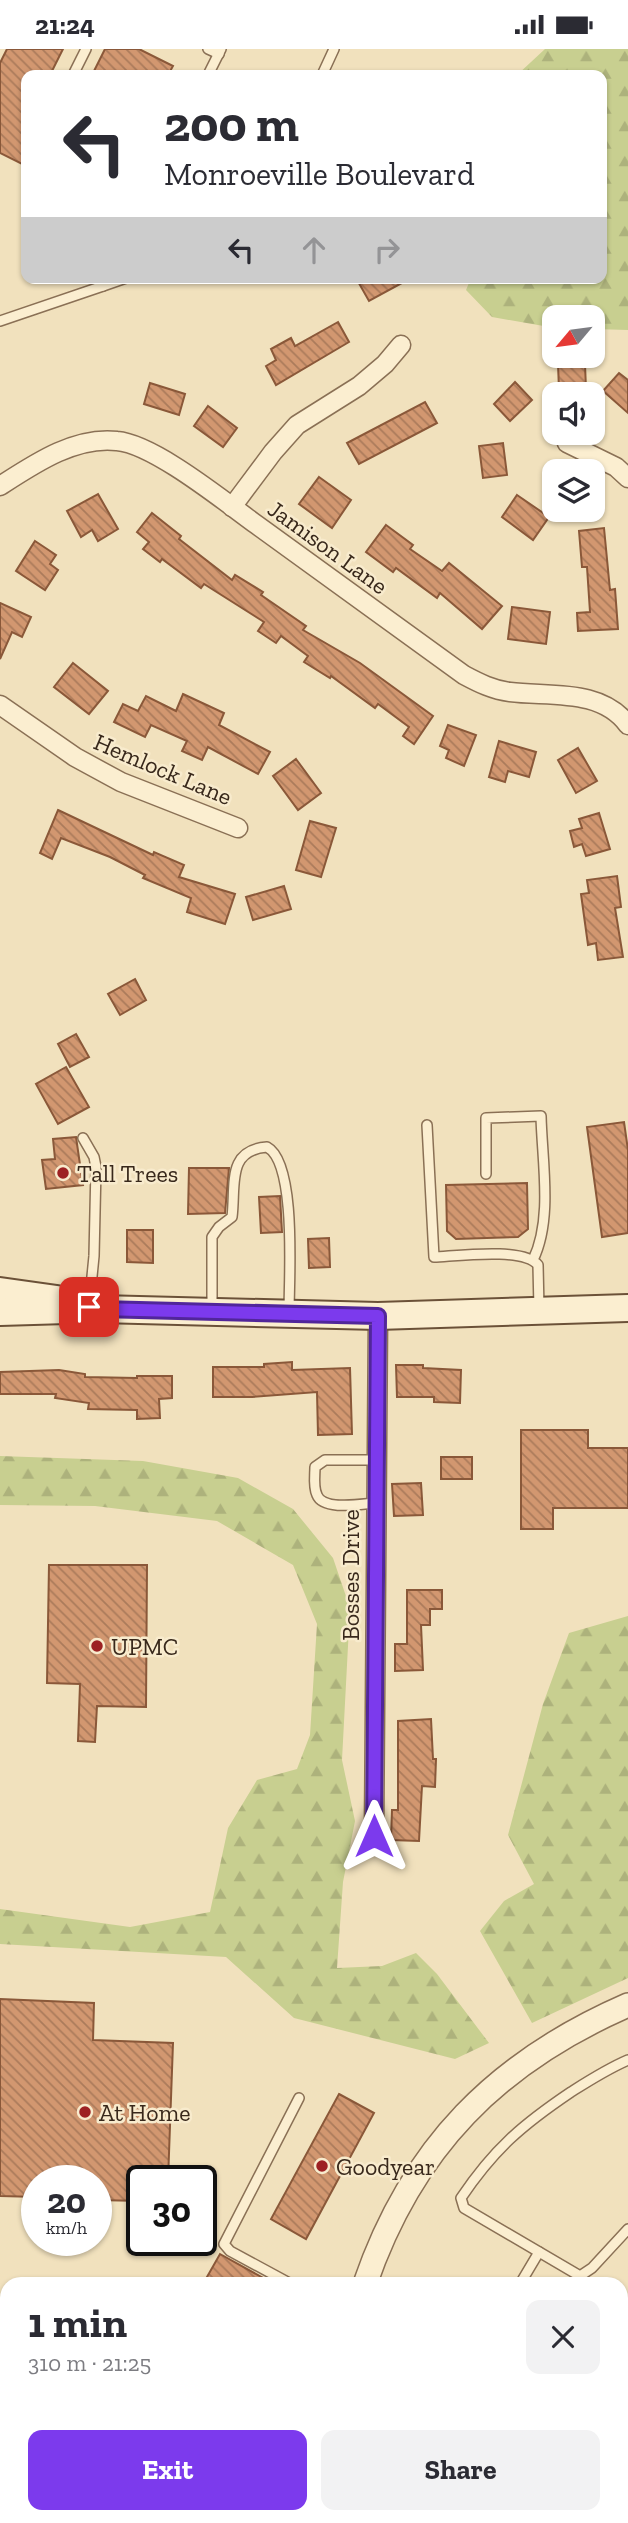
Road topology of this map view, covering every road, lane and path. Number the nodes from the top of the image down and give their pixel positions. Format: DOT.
graph roads {
  1 [pos="86,49"];
  2 [pos="208,49"];
  3 [pos="334,49"];
  4 [pos="220,52"];
  5 [pos="76,70"];
  6 [pos="211,70"];
  7 [pos="324,70"];
  8 [pos="100,284"];
  9 [pos="0,321"];
  10 [pos="401,345"];
  11 [pos="571,445"];
  12 [pos="628,478"];
  13 [pos="0,485"];
  14 [pos="232,507"];
  15 [pos="0,705"];
  16 [pos="625,713"];
  17 [pos="238,828"];
  18 [pos="427,1125"];
  19 [pos="83,1138"];
  20 [pos="486,1174"];
  21 [pos="533,1260"];
  22 [pos="0,1291"];
  23 [pos="94,1308"];
  24 [pos="628,1308"];
  25 [pos="539,1311"];
  26 [pos="0,1312"];
  27 [pos="212,1312"];
  28 [pos="289,1313"];
  29 [pos="378,1316"];
  30 [pos="376,1460"];
  31 [pos="375,1503"];
  32 [pos="374,1836"];
  33 [pos="628,2005"];
  34 [pos="628,2060"];
  35 [pos="299,2098"];
  36 [pos="628,2229"];
  37 [pos="539,2252"];
  38 [pos="278,2277"];
  39 [pos="367,2277"];
  40 [pos="524,2277"];
  1 -- 5 [label="lane"];
  2 -- 4 [label="lane"];
  3 -- 7 [label="lane"];
  4 -- 6 [label="lane"];
  8 -- 9 [label="lane"];
  10 -- 14 [label="street"];
  11 -- 12 [label="street"];
  13 -- 14 [label="street, Jamison Lane"];
  14 -- 16 [label="street, Jamison Lane"];
  15 -- 17 [label="street, Hemlock Lane"];
  18 -- 21 [label="lane"];
  19 -- 23 [label="lane"];
  20 -- 21 [label="lane"];
  21 -- 25 [label="lane"];
  22 -- 23 [label="main road"];
  23 -- 26 [label="main road"];
  23 -- 27 [label="main road"];
  24 -- 25 [label="main road"];
  25 -- 29 [label="main road"];
  27 -- 28 [label="main road"];
  27 -- 28 [label="lane"];
  28 -- 29 [label="main road"];
  29 -- 30 [label="street, Bosses Drive"];
  30 -- 31 [label="street, Bosses Drive"];
  30 -- 31 [label="lane"];
  31 -- 32 [label="street, Bosses Drive"];
  33 -- 39 [label="street"];
  34 -- 37 [label="lane"];
  35 -- 38 [label="lane"];
  36 -- 37 [label="lane"];
  37 -- 40 [label="lane"];
}
